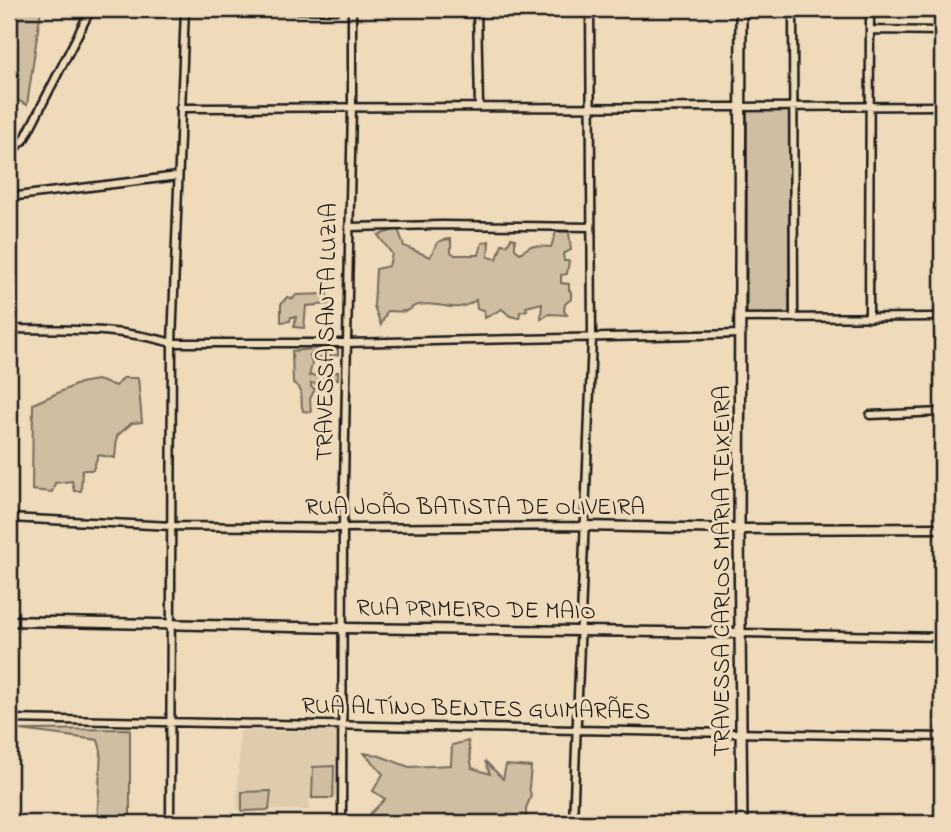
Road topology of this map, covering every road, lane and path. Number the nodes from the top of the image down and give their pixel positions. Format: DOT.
graph roads {
  1 [pos="91,9"];
  2 [pos="185,9"];
  3 [pos="277,9"];
  4 [pos="352,9"];
  5 [pos="477,9"];
  6 [pos="590,9"];
  7 [pos="741,9"];
  8 [pos="793,9"];
  9 [pos="870,9"];
  10 [pos="336,10"];
  11 [pos="870,30"];
  12 [pos="942,31"];
  13 [pos="479,106"];
  14 [pos="793,106"];
  15 [pos="942,106"];
  16 [pos="352,107"];
  17 [pos="869,107"];
  18 [pos="180,108"];
  19 [pos="590,108"];
  20 [pos="740,108"];
  21 [pos="9,149"];
  22 [pos="178,176"];
  23 [pos="9,197"];
  24 [pos="349,227"];
  25 [pos="591,227"];
  26 [pos="942,317"];
  27 [pos="740,318"];
  28 [pos="794,318"];
  29 [pos="869,318"];
  30 [pos="9,329"];
  31 [pos="741,334"];
  32 [pos="592,338"];
  33 [pos="172,343"];
  34 [pos="346,343"];
  35 [pos="942,412"];
  36 [pos="870,415"];
  37 [pos="9,518"];
  38 [pos="172,526"];
  39 [pos="583,526"];
  40 [pos="343,528"];
  41 [pos="942,528"];
  42 [pos="739,529"];
  43 [pos="9,621"];
  44 [pos="170,624"];
  45 [pos="342,628"];
  46 [pos="579,631"];
  47 [pos="741,633"];
  48 [pos="942,637"];
  49 [pos="9,719"];
  50 [pos="170,723"];
  51 [pos="342,727"];
  52 [pos="576,730"];
  53 [pos="743,734"];
  54 [pos="942,737"];
  55 [pos="170,823"];
  56 [pos="342,823"];
  57 [pos="573,823"];
  58 [pos="742,823"];
  1 -- 21 [label="street"];
  2 -- 18 [label="street"];
  3 -- 10 [label="street"];
  4 -- 16 [label="street, TRAVESSA SANTA LUZIA"];
  5 -- 13 [label="street"];
  6 -- 19 [label="street"];
  7 -- 20 [label="main road, TRAVESSA CARLOS MARIA TEIXEIRA"];
  8 -- 14 [label="street"];
  9 -- 11 [label="street"];
  11 -- 12 [label="street"];
  11 -- 17 [label="street"];
  13 -- 16 [label="street"];
  13 -- 19 [label="street"];
  14 -- 17 [label="street"];
  14 -- 20 [label="street"];
  14 -- 28 [label="street"];
  15 -- 17 [label="street"];
  16 -- 18 [label="street"];
  16 -- 24 [label="street, TRAVESSA SANTA LUZIA"];
  17 -- 29 [label="street"];
  18 -- 22 [label="street"];
  19 -- 20 [label="street"];
  19 -- 25 [label="street"];
  20 -- 27 [label="main road, TRAVESSA CARLOS MARIA TEIXEIRA"];
  22 -- 23 [label="street"];
  22 -- 33 [label="street"];
  24 -- 25 [label="street"];
  24 -- 34 [label="street, TRAVESSA SANTA LUZIA"];
  25 -- 32 [label="street"];
  26 -- 29 [label="street"];
  27 -- 28 [label="street"];
  27 -- 31 [label="main road, TRAVESSA CARLOS MARIA TEIXEIRA"];
  28 -- 29 [label="street"];
  30 -- 33 [label="street"];
  31 -- 32 [label="street"];
  31 -- 42 [label="main road, TRAVESSA CARLOS MARIA TEIXEIRA"];
  32 -- 34 [label="street"];
  32 -- 39 [label="street"];
  33 -- 34 [label="street"];
  33 -- 38 [label="street"];
  34 -- 40 [label="street, TRAVESSA SANTA LUZIA"];
  35 -- 36 [label="street"];
  37 -- 38 [label="street, RUA JOÃO BATISTA DE OLIVEIRA"];
  38 -- 40 [label="street, RUA JOÃO BATISTA DE OLIVEIRA"];
  38 -- 44 [label="street"];
  39 -- 40 [label="street, RUA JOÃO BATISTA DE OLIVEIRA"];
  39 -- 42 [label="street, RUA JOÃO BATISTA DE OLIVEIRA"];
  39 -- 46 [label="street"];
  40 -- 45 [label="street, TRAVESSA SANTA LUZIA"];
  41 -- 42 [label="street, RUA JOÃO BATISTA DE OLIVEIRA"];
  42 -- 47 [label="main road, TRAVESSA CARLOS MARIA TEIXEIRA"];
  43 -- 44 [label="street, RUA PRIMEIRO DE MAIO"];
  44 -- 45 [label="street, RUA PRIMEIRO DE MAIO"];
  44 -- 50 [label="street"];
  45 -- 46 [label="street, RUA PRIMEIRO DE MAIO"];
  45 -- 51 [label="street, TRAVESSA SANTA LUZIA"];
  46 -- 47 [label="street, RUA PRIMEIRO DE MAIO"];
  46 -- 52 [label="street"];
  47 -- 48 [label="street, RUA PRIMEIRO DE MAIO"];
  47 -- 53 [label="main road, TRAVESSA CARLOS MARIA TEIXEIRA"];
  49 -- 50 [label="street, RUA ALTÍNO BENTES GUIMARÃES"];
  50 -- 51 [label="street, RUA ALTÍNO BENTES GUIMARÃES"];
  50 -- 55 [label="street"];
  51 -- 52 [label="street, RUA ALTÍNO BENTES GUIMARÃES"];
  51 -- 56 [label="street, TRAVESSA SANTA LUZIA"];
  52 -- 53 [label="street, RUA ALTÍNO BENTES GUIMARÃES"];
  52 -- 57 [label="street"];
  53 -- 54 [label="street, RUA ALTÍNO BENTES GUIMARÃES"];
  53 -- 58 [label="main road, TRAVESSA CARLOS MARIA TEIXEIRA"];
}
